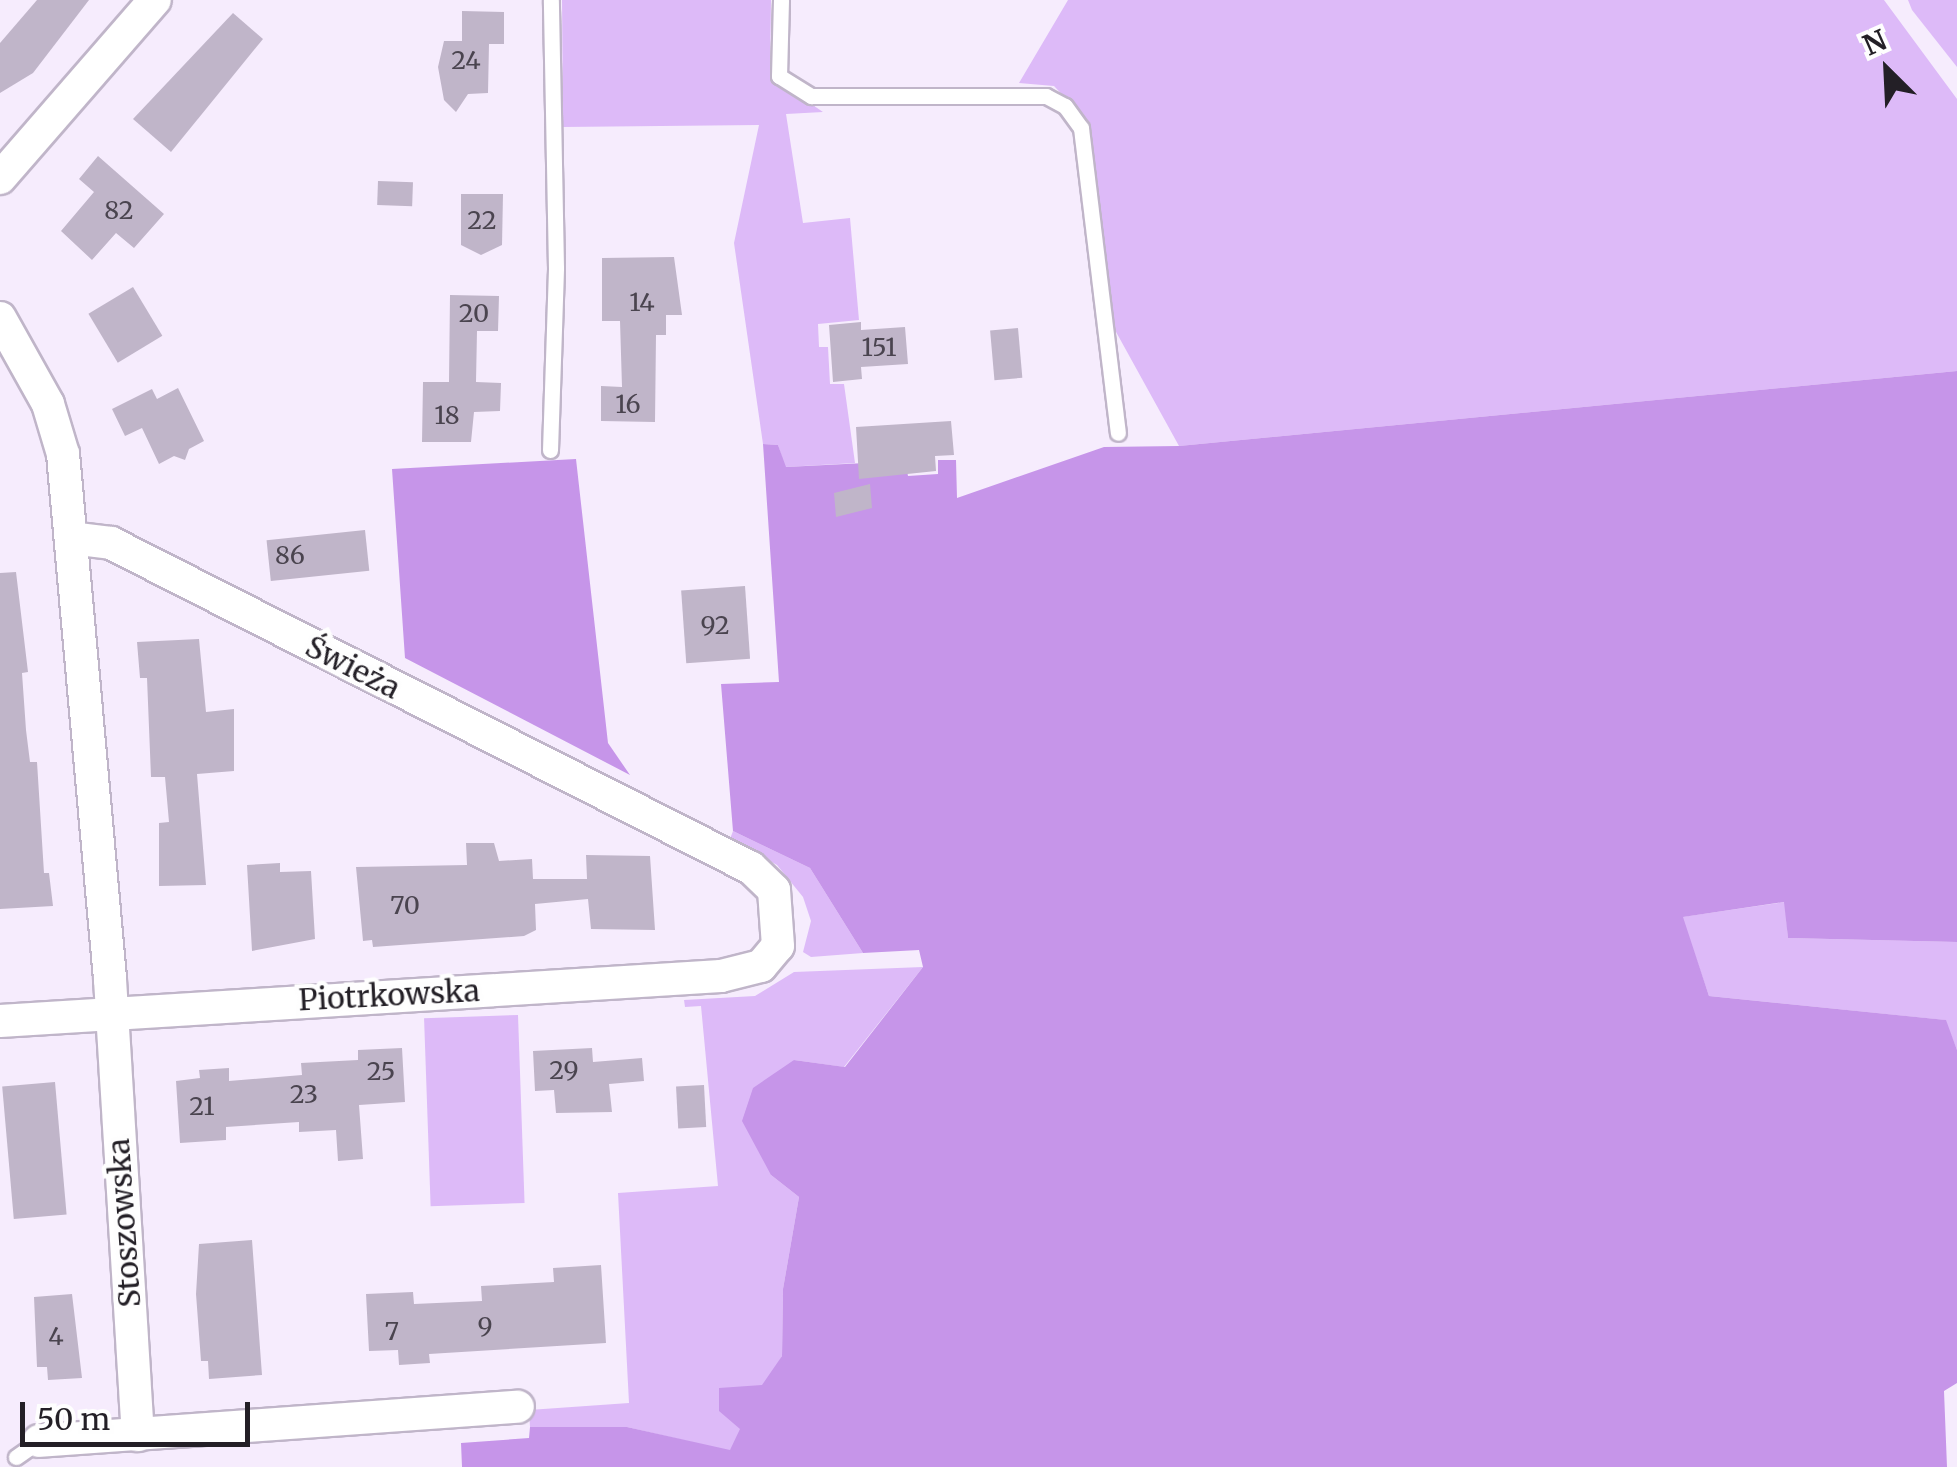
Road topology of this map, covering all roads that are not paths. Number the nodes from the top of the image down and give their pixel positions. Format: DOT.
graph roads {
  1 [pos="155,0"];
  2 [pos="552,0"];
  3 [pos="781,0"];
  4 [pos="0,178"];
  5 [pos="0,318"];
  6 [pos="1118,433"];
  7 [pos="550,450"];
  8 [pos="72,538"];
  9 [pos="773,956"];
  10 [pos="108,1011"];
  11 [pos="0,1020"];
  12 [pos="518,1407"];
  13 [pos="138,1435"];
  14 [pos="27,1449"];
  1 -- 4 [label="street"];
  2 -- 7 [label="lane"];
  3 -- 6 [label="lane"];
  5 -- 8 [label="street"];
  8 -- 9 [label="street, Świeża"];
  8 -- 10 [label="street, Stoszowska"];
  9 -- 10 [label="street, Piotrkowska"];
  10 -- 11 [label="street, Piotrkowska"];
  10 -- 13 [label="street, Stoszowska"];
  12 -- 13 [label="street"];
  13 -- 14 [label="street"];
}
